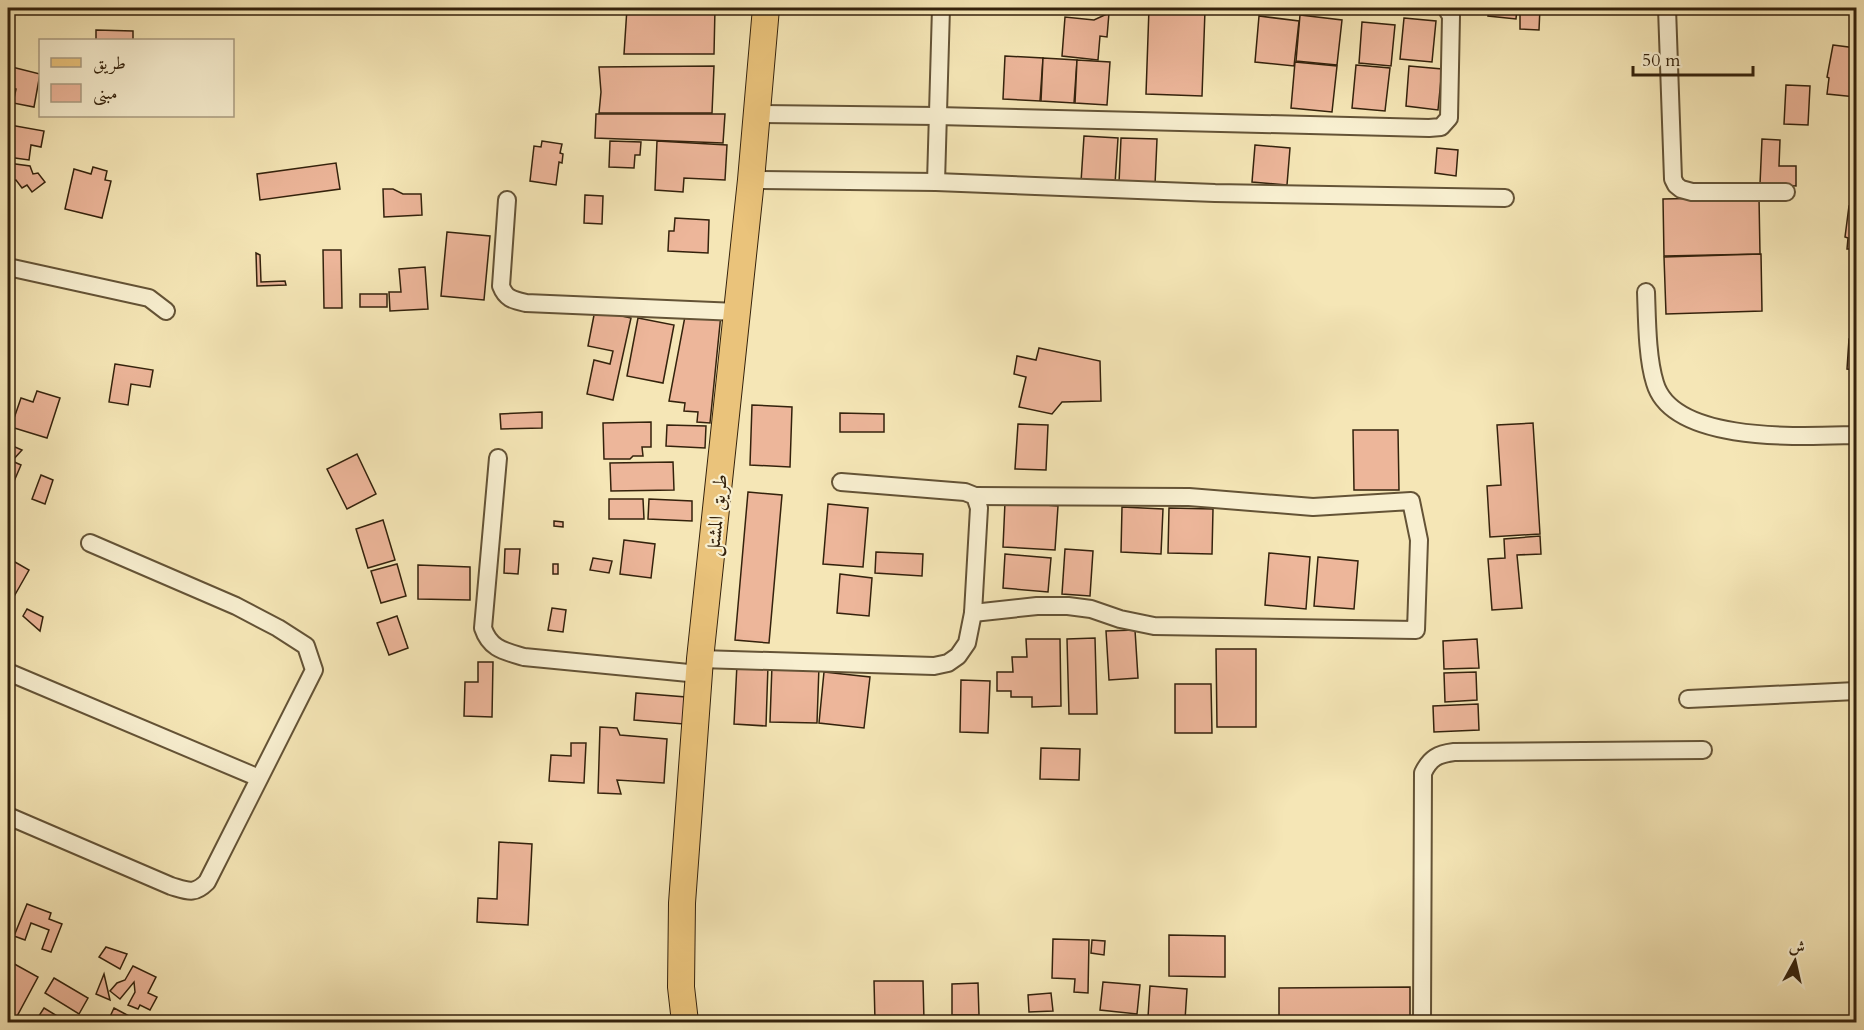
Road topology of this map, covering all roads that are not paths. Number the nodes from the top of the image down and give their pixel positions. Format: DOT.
graph roads {
  1 [pos="766,8"];
  2 [pos="941,8"];
  3 [pos="1446,8"];
  4 [pos="1667,8"];
  5 [pos="756,114"];
  6 [pos="937,117"];
  7 [pos="751,180"];
  8 [pos="936,182"];
  9 [pos="1786,192"];
  10 [pos="1505,198"];
  11 [pos="507,200"];
  12 [pos="8,267"];
  13 [pos="1646,292"];
  14 [pos="166,311"];
  15 [pos="737,312"];
  16 [pos="1857,435"];
  17 [pos="498,458"];
  18 [pos="841,482"];
  19 [pos="975,496"];
  20 [pos="90,543"];
  21 [pos="974,613"];
  22 [pos="700,666"];
  23 [pos="8,672"];
  24 [pos="1857,691"];
  25 [pos="1688,699"];
  26 [pos="1703,750"];
  27 [pos="260,778"];
  28 [pos="8,816"];
  29 [pos="685,1023"];
  30 [pos="1422,1023"];
  1 -- 5 [label="main road, طريق المشتل"];
  2 -- 6 [label="street"];
  3 -- 6 [label="street"];
  4 -- 9 [label="street"];
  5 -- 6 [label="street"];
  5 -- 7 [label="main road, طريق المشتل"];
  6 -- 8 [label="street"];
  7 -- 8 [label="street"];
  7 -- 15 [label="main road, طريق المشتل"];
  8 -- 10 [label="street"];
  11 -- 15 [label="street"];
  12 -- 14 [label="street"];
  13 -- 16 [label="street"];
  15 -- 22 [label="main road, طريق المشتل"];
  17 -- 22 [label="street"];
  18 -- 19 [label="street"];
  19 -- 21 [label="street"];
  19 -- 21 [label="street"];
  20 -- 27 [label="street"];
  21 -- 22 [label="street"];
  22 -- 29 [label="main road, طريق المشتل"];
  23 -- 27 [label="street"];
  24 -- 25 [label="street"];
  26 -- 30 [label="street"];
  27 -- 28 [label="street"];
}
